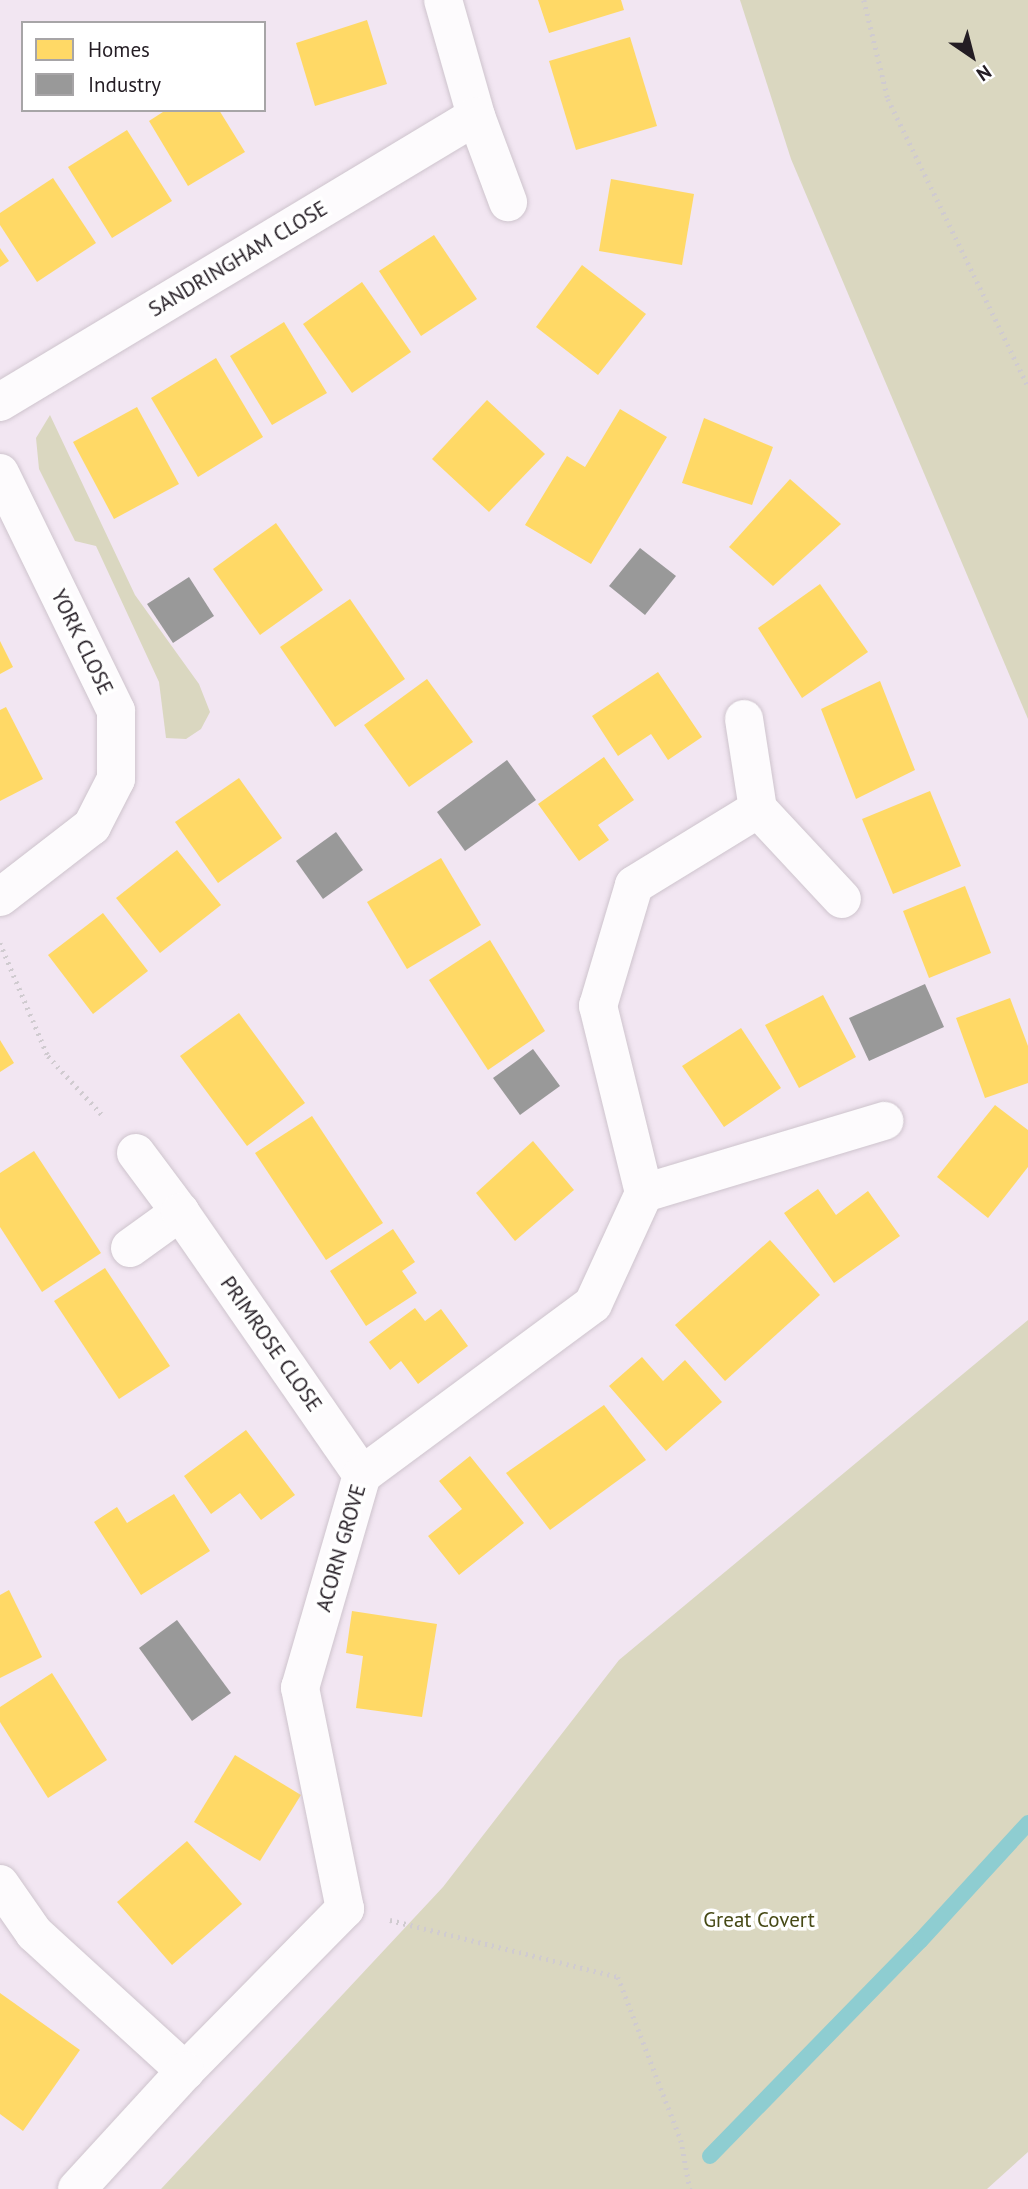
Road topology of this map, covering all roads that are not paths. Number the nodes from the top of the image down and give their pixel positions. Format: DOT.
graph roads {
  1 [pos="443,0"];
  2 [pos="476,116"];
  3 [pos="508,202"];
  4 [pos="0,402"];
  5 [pos="0,473"];
  6 [pos="744,719"];
  7 [pos="758,809"];
  8 [pos="0,897"];
  9 [pos="842,899"];
  10 [pos="884,1121"];
  11 [pos="136,1153"];
  12 [pos="644,1193"];
  13 [pos="180,1212"];
  14 [pos="130,1248"];
  15 [pos="362,1475"];
  16 [pos="0,1884"];
  17 [pos="185,2071"];
  18 [pos="78,2189"];
  1 -- 2 [label="street"];
  2 -- 3 [label="street"];
  2 -- 4 [label="street, SANDRINGHAM CLOSE"];
  5 -- 8 [label="street, YORK CLOSE"];
  6 -- 7 [label="street"];
  7 -- 9 [label="street"];
  7 -- 12 [label="street"];
  10 -- 12 [label="street"];
  11 -- 13 [label="street, PRIMROSE CLOSE"];
  12 -- 15 [label="street, ACORN GROVE"];
  13 -- 14 [label="street"];
  13 -- 15 [label="street, PRIMROSE CLOSE"];
  15 -- 17 [label="street, ACORN GROVE"];
  16 -- 17 [label="street"];
  17 -- 18 [label="street"];
}
